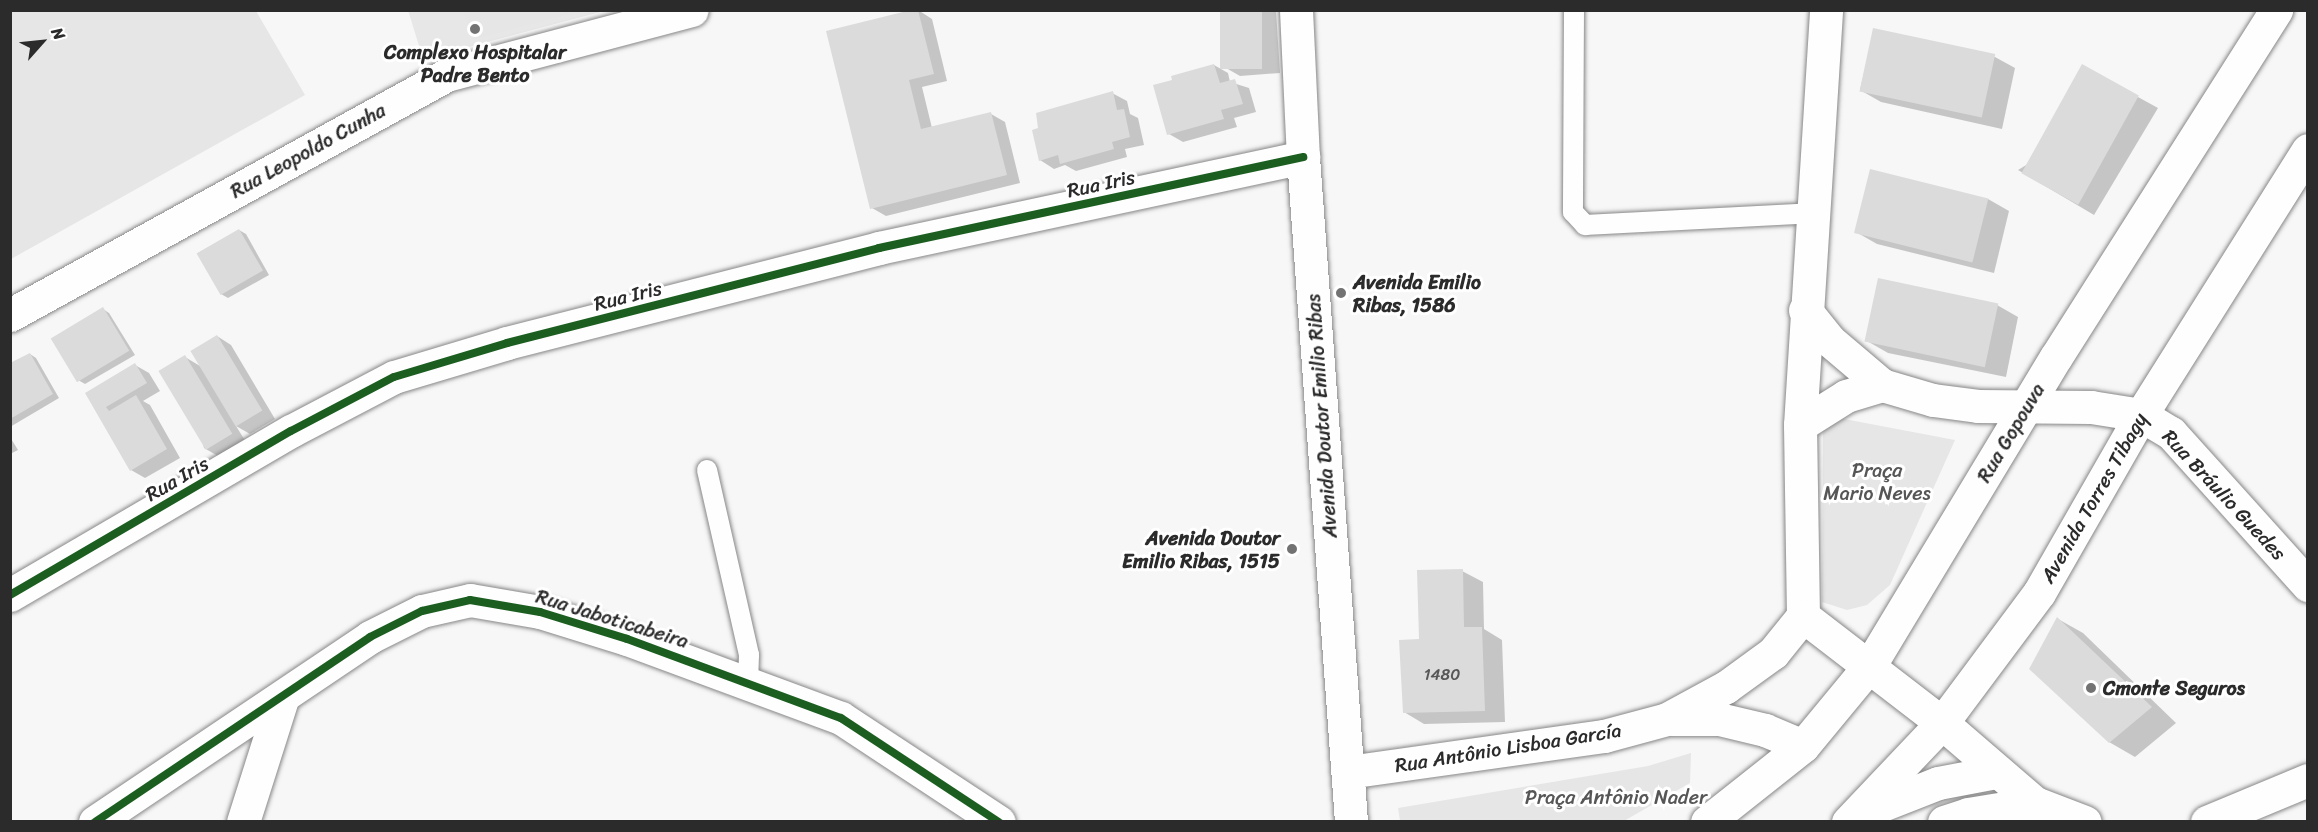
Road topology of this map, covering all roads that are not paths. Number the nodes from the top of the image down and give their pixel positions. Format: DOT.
graph roads {
  1 [pos="692,10"];
  2 [pos="1296,10"];
  3 [pos="1574,10"];
  4 [pos="1826,10"];
  5 [pos="2276,10"];
  6 [pos="2307,150"];
  7 [pos="1303,157"];
  8 [pos="1811,213"];
  9 [pos="1805,310"];
  10 [pos="10,315"];
  11 [pos="1882,385"];
  12 [pos="2027,406"];
  13 [pos="2140,415"];
  14 [pos="1800,424"];
  15 [pos="708,470"];
  16 [pos="2307,585"];
  17 [pos="10,595"];
  18 [pos="1803,616"];
  19 [pos="1870,665"];
  20 [pos="748,681"];
  21 [pos="282,699"];
  22 [pos="1667,718"];
  23 [pos="1942,723"];
  24 [pos="1803,746"];
  25 [pos="1348,772"];
  26 [pos="1995,772"];
  27 [pos="2307,780"];
  28 [pos="2035,804"];
  29 [pos="1850,820"];
  30 [pos="95,822"];
  31 [pos="243,822"];
  32 [pos="999,822"];
  33 [pos="1351,822"];
  34 [pos="1707,822"];
  35 [pos="1944,822"];
  36 [pos="2085,822"];
  37 [pos="2207,822"];
  1 -- 10 [label="street, Rua Leopoldo Cunha"];
  2 -- 7 [label="street, Avenida Doutor Emilio Ribas"];
  3 -- 8 [label="lane"];
  4 -- 8 [label="street"];
  5 -- 12 [label="street, Rua Gopouva"];
  6 -- 13 [label="street, Avenida Torres Tibagy"];
  7 -- 17 [label="street, Rua Iris"];
  7 -- 25 [label="street, Avenida Doutor Emilio Ribas"];
  8 -- 9 [label="street"];
  9 -- 11 [label="street"];
  9 -- 14 [label="street"];
  11 -- 12 [label="street"];
  11 -- 14 [label="street"];
  12 -- 13 [label="street, Rua Bráulio Guedes"];
  12 -- 19 [label="street, Rua Gopouva"];
  13 -- 16 [label="street, Rua Bráulio Guedes"];
  13 -- 23 [label="street, Avenida Torres Tibagy"];
  14 -- 18 [label="street"];
  15 -- 20 [label="lane"];
  18 -- 19 [label="street"];
  18 -- 22 [label="street, Rua Antônio Lisboa García"];
  19 -- 23 [label="street"];
  19 -- 24 [label="street, Rua Gopouva"];
  20 -- 21 [label="street, Rua Jaboticabeira"];
  20 -- 32 [label="street, Rua Jaboticabeira"];
  21 -- 30 [label="street, Rua Jaboticabeira"];
  21 -- 31 [label="street"];
  22 -- 24 [label="street, Rua Antônio Lisboa García"];
  22 -- 25 [label="street, Rua Antônio Lisboa García"];
  23 -- 26 [label="street"];
  23 -- 29 [label="street, Avenida Torres Tibagy"];
  24 -- 34 [label="street, Rua Gopouva"];
  25 -- 33 [label="street, Avenida Doutor Emilio Ribas"];
  26 -- 28 [label="street"];
  26 -- 29 [label="street"];
  27 -- 37 [label="street"];
  28 -- 35 [label="street"];
  28 -- 36 [label="street"];
}
